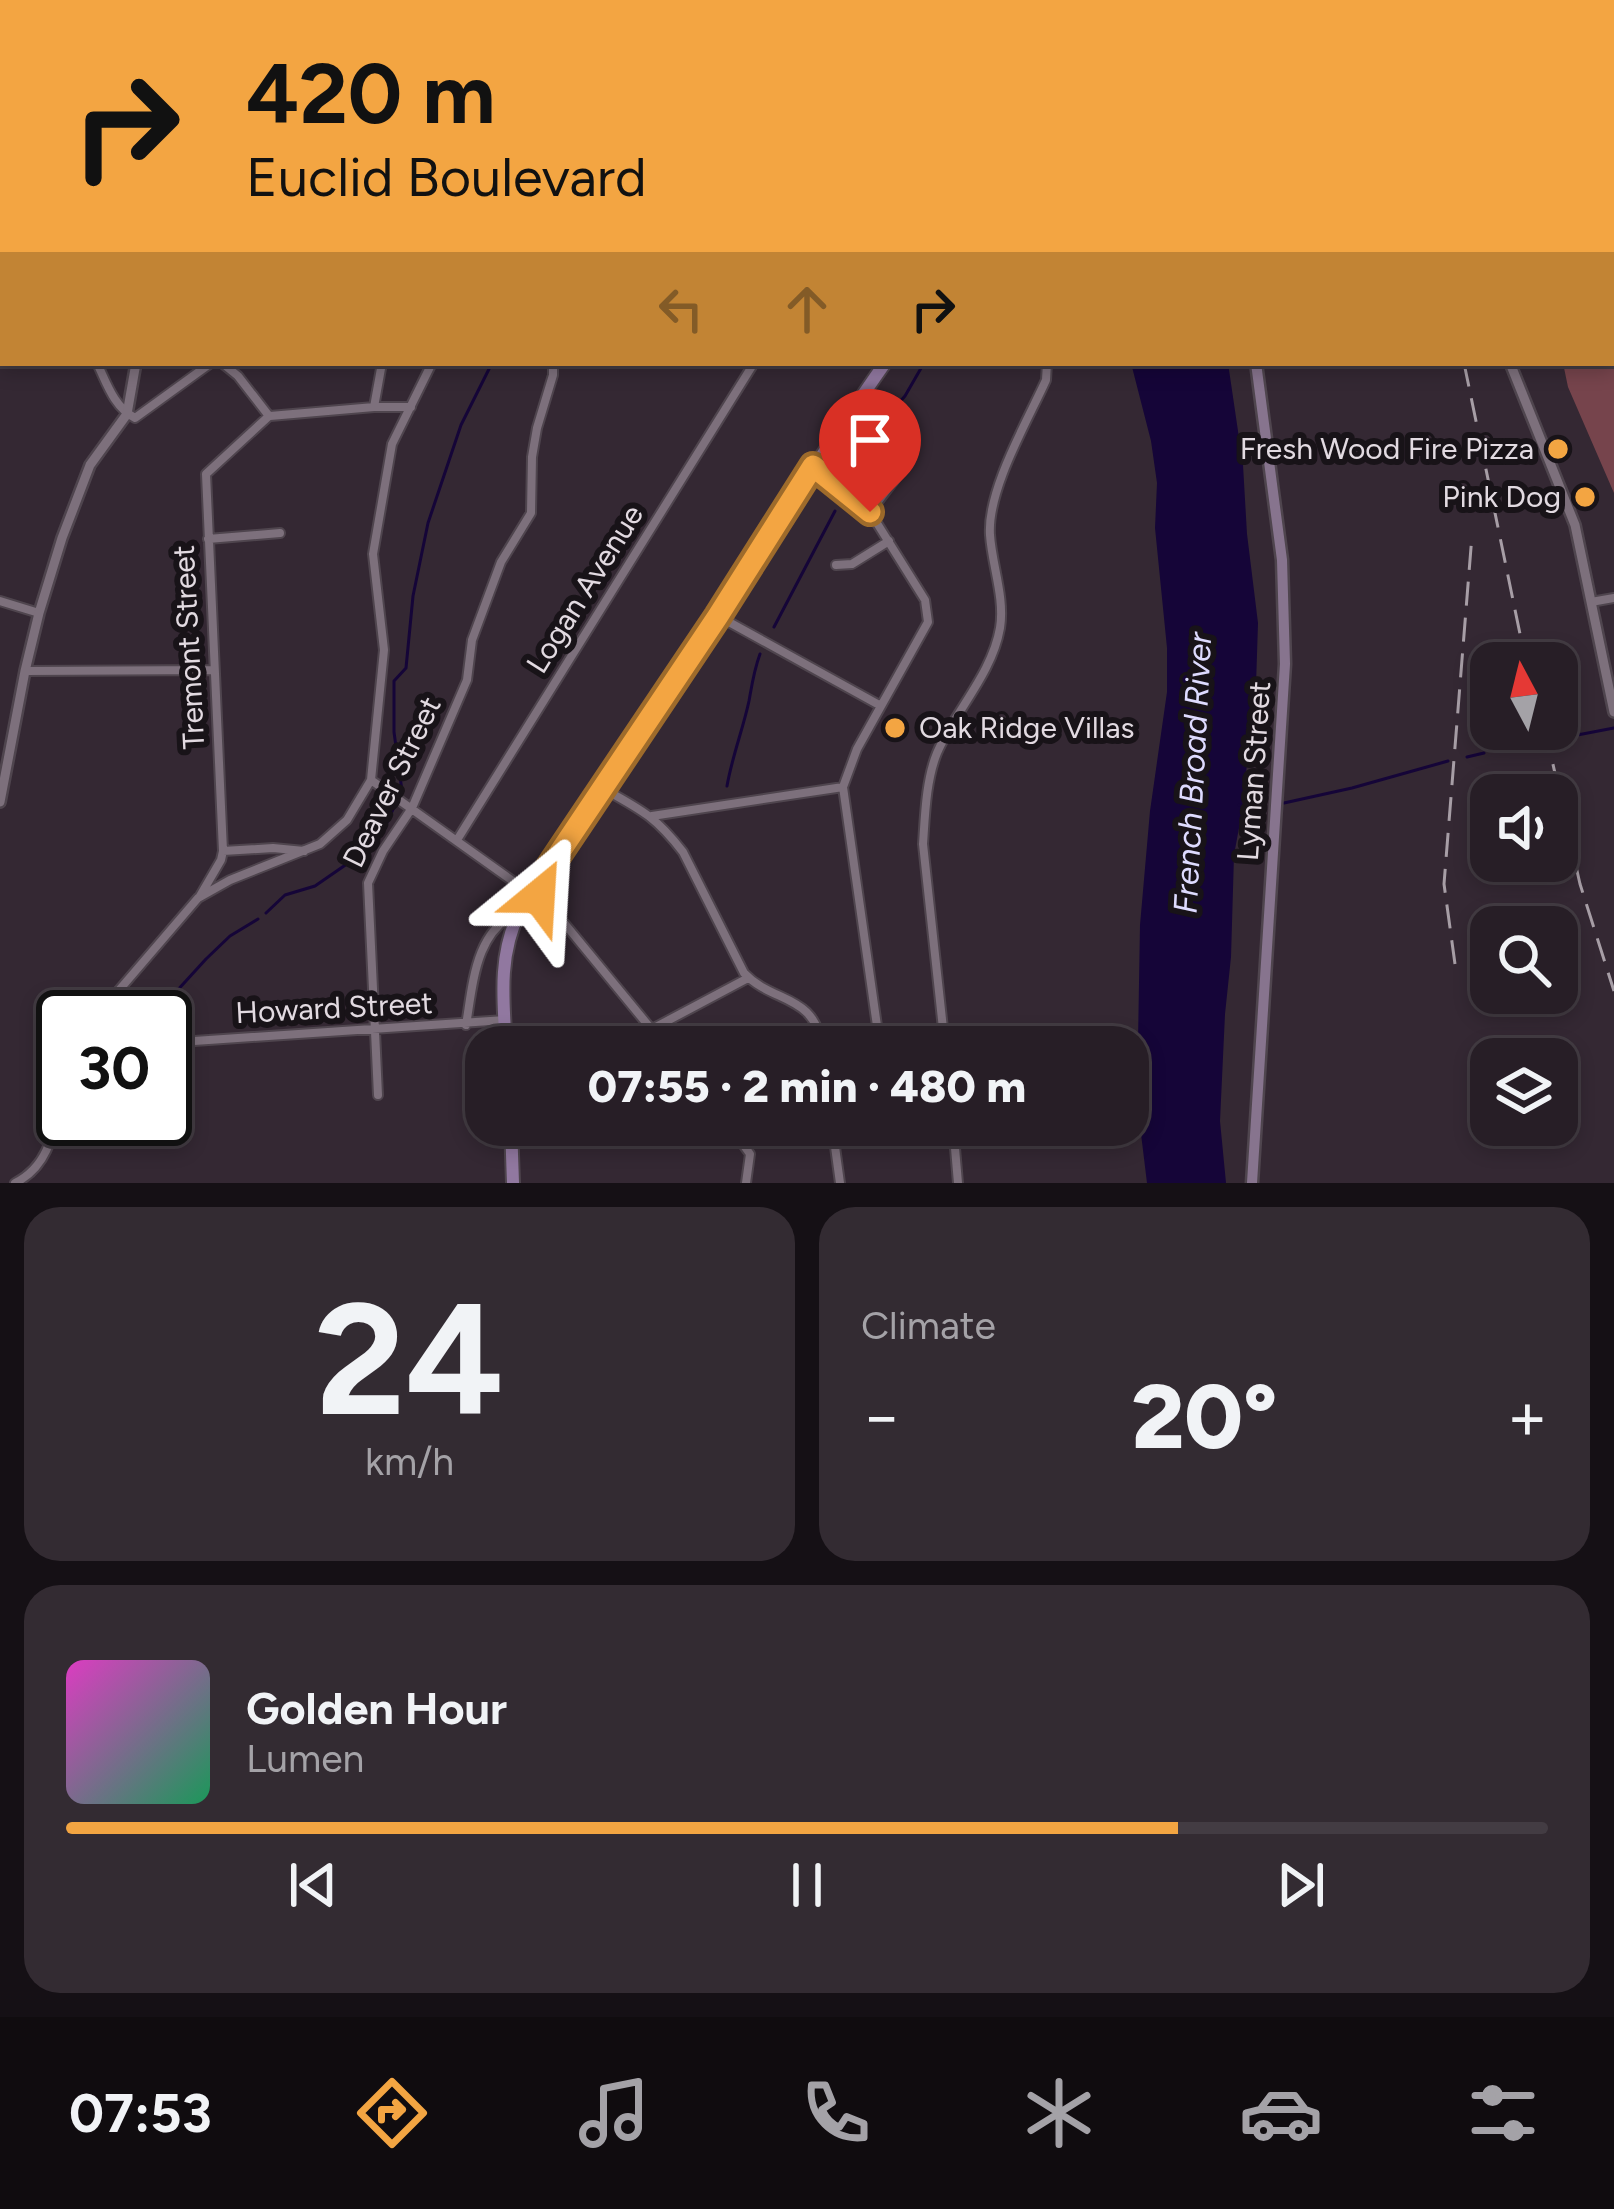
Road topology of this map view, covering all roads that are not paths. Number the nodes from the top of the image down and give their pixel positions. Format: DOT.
graph roads {
  1 [pos="99,366"];
  2 [pos="135,366"];
  3 [pos="193,366"];
  4 [pos="206,366"];
  5 [pos="226,366"];
  6 [pos="381,366"];
  7 [pos="431,366"];
  8 [pos="553,366"];
  9 [pos="752,366"];
  10 [pos="883,366"];
  11 [pos="1047,366"];
  12 [pos="1256,366"];
  13 [pos="1511,366"];
  14 [pos="193,375"];
  15 [pos="374,407"];
  16 [pos="412,407"];
  17 [pos="127,414"];
  18 [pos="269,416"];
  19 [pos="914,447"];
  20 [pos="813,466"];
  21 [pos="870,512"];
  22 [pos="280,533"];
  23 [pos="208,539"];
  24 [pos="889,541"];
  25 [pos="836,565"];
  26 [pos="1614,598"];
  27 [pos="0,601"];
  28 [pos="1591,602"];
  29 [pos="39,613"];
  30 [pos="718,616"];
  31 [pos="214,670"];
  32 [pos="25,671"];
  33 [pos="880,706"];
  34 [pos="1614,712"];
  35 [pos="371,780"];
  36 [pos="843,788"];
  37 [pos="603,789"];
  38 [pos="0,802"];
  39 [pos="412,808"];
  40 [pos="652,816"];
  41 [pos="457,840"];
  42 [pos="223,850"];
  43 [pos="305,852"];
  44 [pos="533,892"];
  45 [pos="199,898"];
  46 [pos="520,911"];
  47 [pos="748,978"];
  48 [pos="119,990"];
  49 [pos="505,1021"];
  50 [pos="466,1025"];
  51 [pos="505,1026"];
  52 [pos="650,1026"];
  53 [pos="658,1026"];
  54 [pos="817,1026"];
  55 [pos="877,1026"];
  56 [pos="943,1026"];
  57 [pos="374,1030"];
  58 [pos="192,1041"];
  59 [pos="378,1095"];
  60 [pos="48,1146"];
  61 [pos="512,1146"];
  62 [pos="744,1146"];
  63 [pos="835,1146"];
  64 [pos="954,1146"];
  65 [pos="15,1183"];
  66 [pos="514,1183"];
  67 [pos="746,1183"];
  68 [pos="840,1183"];
  69 [pos="958,1183"];
  70 [pos="1252,1183"];
  1 -- 17 [label="street"];
  2 -- 17 [label="street"];
  3 -- 14 [label="street"];
  4 -- 14 [label="street"];
  5 -- 18 [label="street"];
  6 -- 15 [label="street"];
  7 -- 16 [label="street"];
  8 -- 39 [label="street, Deaver Street"];
  9 -- 41 [label="street, Logan Avenue"];
  10 -- 20 [label="main road"];
  11 -- 56 [label="street"];
  12 -- 70 [label="main road, Lyman Street"];
  13 -- 28 [label="street"];
  14 -- 17 [label="street"];
  15 -- 16 [label="street"];
  15 -- 18 [label="street"];
  16 -- 35 [label="street"];
  17 -- 29 [label="street"];
  18 -- 23 [label="street, Tremont Street"];
  19 -- 21 [label="street"];
  20 -- 21 [label="street"];
  20 -- 30 [label="main road"];
  21 -- 24 [label="street"];
  22 -- 23 [label="street"];
  23 -- 31 [label="street, Tremont Street"];
  24 -- 25 [label="street"];
  24 -- 33 [label="street"];
  26 -- 28 [label="street"];
  27 -- 29 [label="street"];
  28 -- 34 [label="street"];
  29 -- 32 [label="street"];
  30 -- 33 [label="street"];
  30 -- 37 [label="main road"];
  31 -- 32 [label="street"];
  31 -- 42 [label="street, Tremont Street"];
  32 -- 38 [label="street"];
  33 -- 36 [label="street"];
  35 -- 39 [label="street"];
  35 -- 43 [label="street"];
  36 -- 40 [label="street"];
  36 -- 55 [label="street"];
  37 -- 40 [label="street"];
  37 -- 44 [label="main road"];
  39 -- 41 [label="street"];
  39 -- 57 [label="street, Deaver Street"];
  40 -- 47 [label="street"];
  41 -- 44 [label="street"];
  42 -- 43 [label="street"];
  42 -- 45 [label="street, Tremont Street"];
  43 -- 45 [label="street"];
  44 -- 46 [label="main road"];
  44 -- 52 [label="street"];
  45 -- 48 [label="street"];
  46 -- 49 [label="main road"];
  46 -- 50 [label="street"];
  47 -- 53 [label="street"];
  47 -- 54 [label="street"];
  49 -- 50 [label="street, Howard Street"];
  49 -- 51 [label="main road"];
  50 -- 57 [label="street, Howard Street"];
  57 -- 58 [label="street, Howard Street"];
  57 -- 59 [label="street, Deaver Street"];
  60 -- 65 [label="street"];
  61 -- 66 [label="main road"];
  62 -- 67 [label="street"];
  63 -- 68 [label="street"];
  64 -- 69 [label="street"];
}
